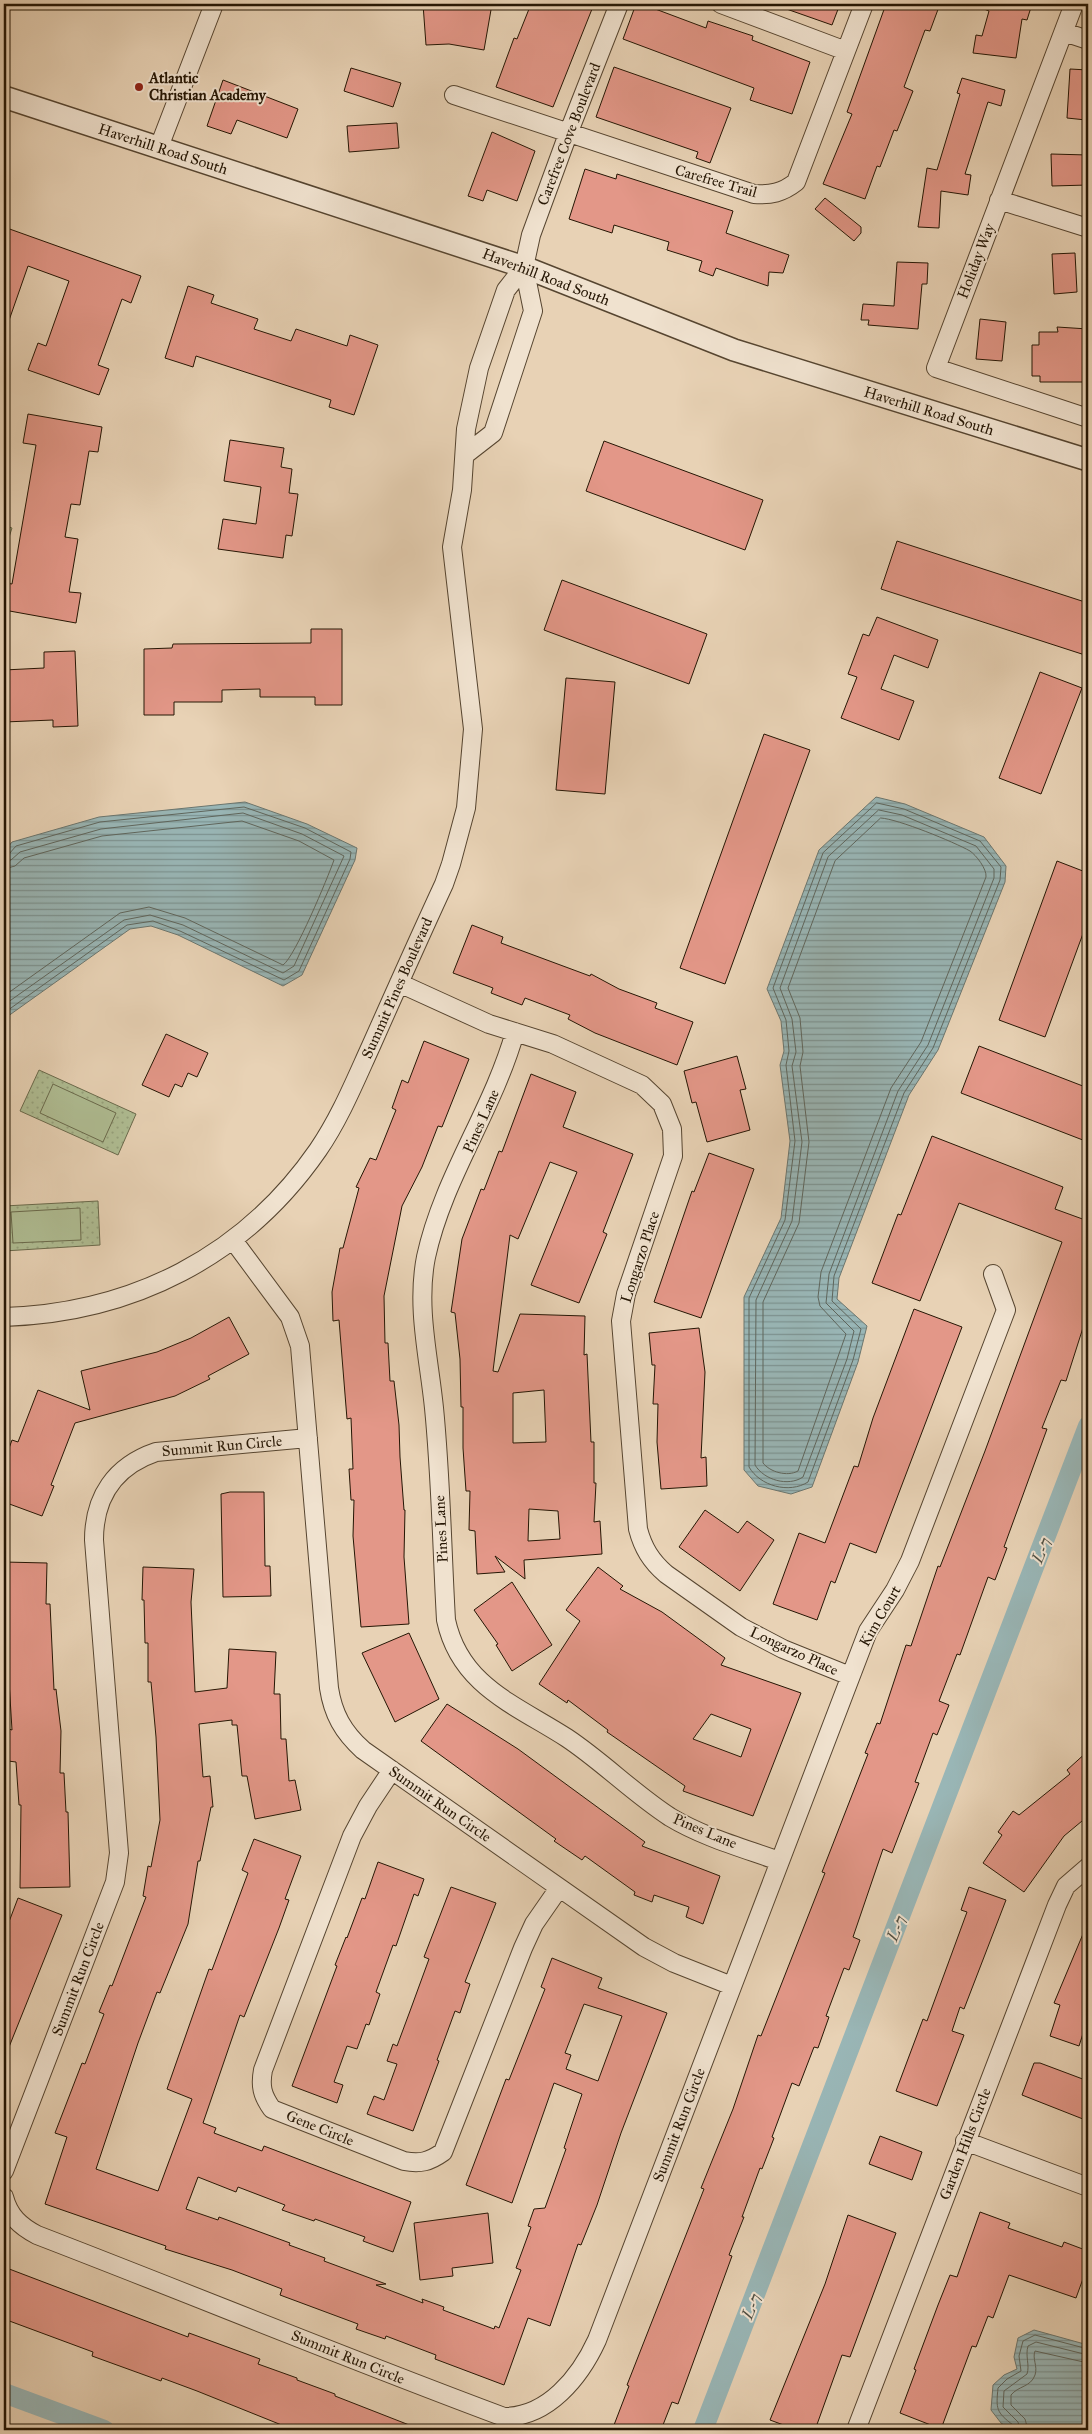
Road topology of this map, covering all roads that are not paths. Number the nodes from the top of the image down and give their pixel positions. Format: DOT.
graph roads {
  1 [pos="214,4"];
  2 [pos="619,4"];
  3 [pos="721,4"];
  4 [pos="864,4"];
  5 [pos="1074,4"];
  6 [pos="1064,32"];
  7 [pos="1088,40"];
  8 [pos="846,51"];
  9 [pos="454,95"];
  10 [pos="4,97"];
  11 [pos="568,134"];
  12 [pos="159,147"];
  13 [pos="999,200"];
  14 [pos="1088,228"];
  15 [pos="524,267"];
  16 [pos="1088,418"];
  17 [pos="466,454"];
  18 [pos="1088,460"];
  19 [pos="399,984"];
  20 [pos="516,1032"];
  21 [pos="233,1240"];
  22 [pos="993,1274"];
  23 [pos="4,1317"];
  24 [pos="308,1438"];
  25 [pos="850,1676"];
  26 [pos="392,1770"];
  27 [pos="779,1861"];
  28 [pos="1088,1867"];
  29 [pos="559,1888"];
  30 [pos="732,1986"];
  31 [pos="965,2141"];
  32 [pos="4,2171"];
  33 [pos="1088,2187"];
  34 [pos="4,2197"];
  35 [pos="856,2430"];
  1 -- 12 [label="street"];
  2 -- 11 [label="street, Carefree Cove Boulevard"];
  3 -- 8 [label="street"];
  4 -- 8 [label="street, Carefree Trail"];
  5 -- 6 [label="street, Holiday Way"];
  6 -- 7 [label="street"];
  6 -- 13 [label="street, Holiday Way"];
  8 -- 11 [label="street, Carefree Trail"];
  9 -- 11 [label="street, Carefree Trail"];
  10 -- 12 [label="street, Haverhill Road South"];
  11 -- 15 [label="street, Carefree Cove Boulevard"];
  12 -- 15 [label="street, Haverhill Road South"];
  13 -- 14 [label="street"];
  13 -- 16 [label="street, Holiday Way"];
  15 -- 17 [label="street, Summit Pines Boulevard"];
  15 -- 17 [label="street"];
  15 -- 18 [label="street, Haverhill Road South"];
  17 -- 19 [label="street, Summit Pines Boulevard"];
  19 -- 20 [label="street, Longarzo Place"];
  19 -- 21 [label="street, Summit Pines Boulevard"];
  20 -- 25 [label="street, Longarzo Place"];
  20 -- 27 [label="street, Pines Lane"];
  21 -- 23 [label="street, Summit Pines Boulevard"];
  21 -- 24 [label="street, Summit Run Circle"];
  22 -- 25 [label="street, Kim Court"];
  24 -- 26 [label="street, Summit Run Circle"];
  24 -- 32 [label="street, Summit Run Circle"];
  25 -- 27 [label="street, Kim Court"];
  26 -- 29 [label="street, Summit Run Circle"];
  26 -- 29 [label="street, Gene Circle"];
  27 -- 30 [label="street, Kim Court"];
  28 -- 31 [label="street, Garden Hills Circle"];
  29 -- 30 [label="street, Summit Run Circle"];
  30 -- 34 [label="street, Summit Run Circle"];
  31 -- 33 [label="street"];
  31 -- 35 [label="street, Garden Hills Circle"];
}
